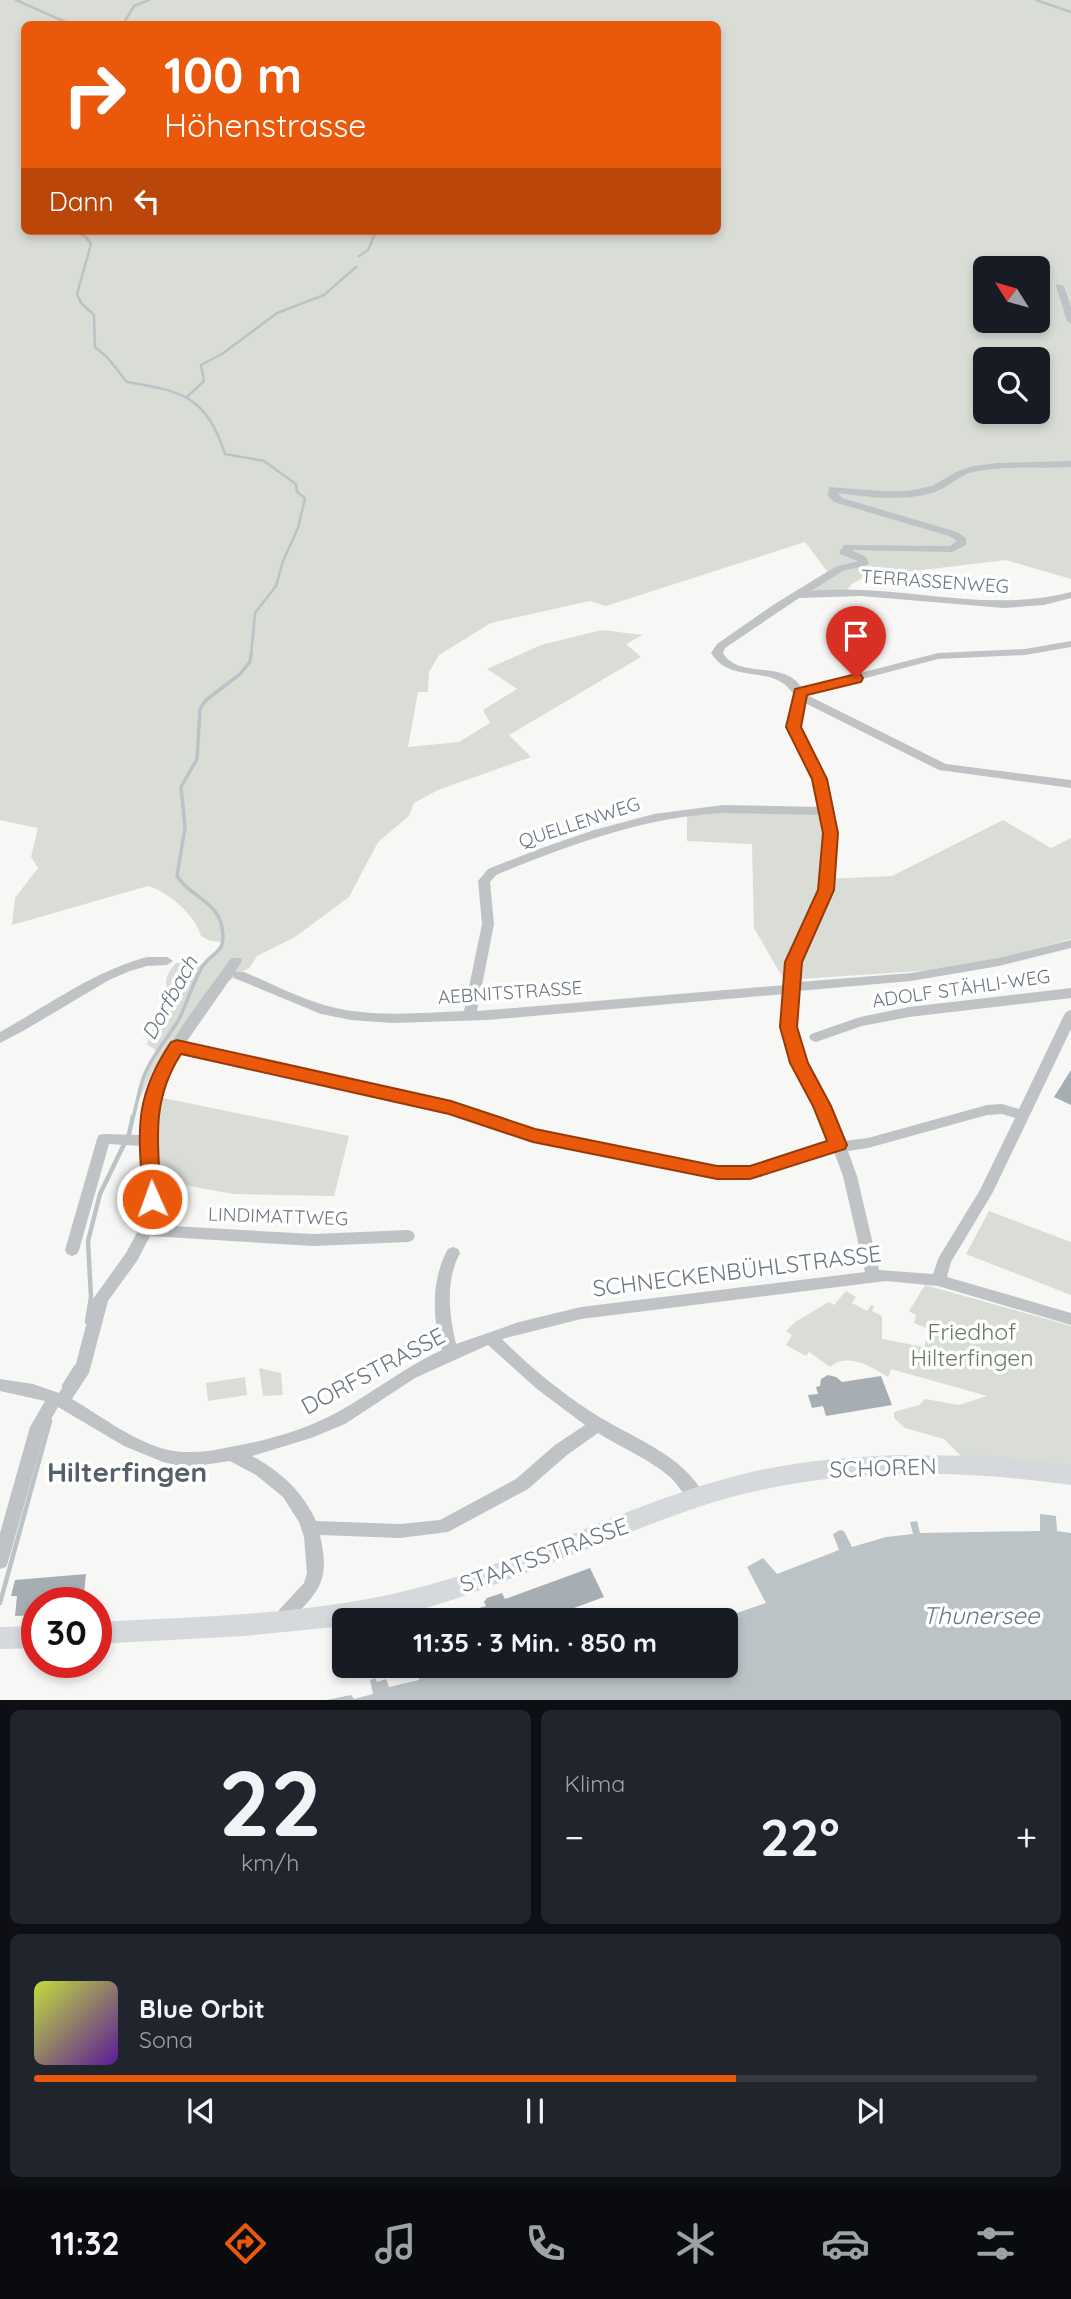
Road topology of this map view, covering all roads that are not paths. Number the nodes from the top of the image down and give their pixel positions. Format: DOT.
graph roads {
  1 [pos="1060,286"];
  2 [pos="1071,321"];
  3 [pos="1071,464"];
  4 [pos="796,595"];
  5 [pos="1071,595"];
  6 [pos="1071,644"];
  7 [pos="801,695"];
  8 [pos="1071,784"];
  9 [pos="826,811"];
  10 [pos="1071,944"];
  11 [pos="167,961"];
  12 [pos="791,988"];
  13 [pos="1071,993"];
  14 [pos="470,1015"];
  15 [pos="1071,1015"];
  16 [pos="816,1037"];
  17 [pos="0,1038"];
  18 [pos="177,1047"];
  19 [pos="1023,1115"];
  20 [pos="148,1142"];
  21 [pos="839,1146"];
  22 [pos="146,1230"];
  23 [pos="408,1237"];
  24 [pos="72,1250"];
  25 [pos="453,1253"];
  26 [pos="873,1276"];
  27 [pos="938,1280"];
  28 [pos="1071,1318"];
  29 [pos="492,1339"];
  30 [pos="451,1354"];
  31 [pos="0,1385"];
  32 [pos="59,1400"];
  33 [pos="598,1425"];
  34 [pos="229,1454"];
  35 [pos="1071,1475"];
  36 [pos="698,1497"];
  37 [pos="310,1528"];
  38 [pos="0,1562"];
  39 [pos="282,1621"];
  40 [pos="112,1632"];
  41 [pos="21,1637"];
  42 [pos="0,1638"];
  1 -- 2 [label="street"];
  3 -- 4 [label="street"];
  4 -- 5 [label="street, TERRASSENWEG"];
  4 -- 7 [label="street"];
  6 -- 7 [label="street"];
  7 -- 8 [label="street"];
  7 -- 9 [label="street"];
  9 -- 12 [label="street"];
  9 -- 14 [label="street, QUELLENWEG"];
  10 -- 12 [label="street, AEBNITSTRASSE"];
  11 -- 17 [label="street"];
  12 -- 14 [label="street, AEBNITSTRASSE"];
  12 -- 21 [label="street"];
  13 -- 16 [label="street, ADOLF STÄHLI-WEG"];
  14 -- 18 [label="street, AEBNITSTRASSE"];
  15 -- 19 [label="street"];
  18 -- 20 [label="street"];
  18 -- 21 [label="street"];
  19 -- 21 [label="street"];
  19 -- 27 [label="street"];
  20 -- 22 [label="street"];
  20 -- 24 [label="street"];
  21 -- 26 [label="street"];
  22 -- 23 [label="street, LINDIMATTWEG"];
  22 -- 32 [label="street"];
  25 -- 30 [label="street"];
  26 -- 27 [label="street, SCHNECKENBÜHLSTRASSE"];
  26 -- 29 [label="street, SCHNECKENBÜHLSTRASSE"];
  27 -- 28 [label="street, SCHNECKENBÜHLSTRASSE"];
  29 -- 30 [label="street, DORFSTRASSE"];
  29 -- 33 [label="street"];
  30 -- 34 [label="street, DORFSTRASSE"];
  31 -- 32 [label="street, DORFSTRASSE"];
  32 -- 34 [label="street, DORFSTRASSE"];
  32 -- 38 [label="street"];
  33 -- 36 [label="street"];
  33 -- 37 [label="street"];
  34 -- 37 [label="street"];
  35 -- 36 [label="main road, SCHOREN"];
  36 -- 39 [label="main road, STAATSSTRASSE"];
  37 -- 39 [label="street"];
  39 -- 40 [label="main road, STAATSSTRASSE"];
  41 -- 42 [label="main road"];
}
